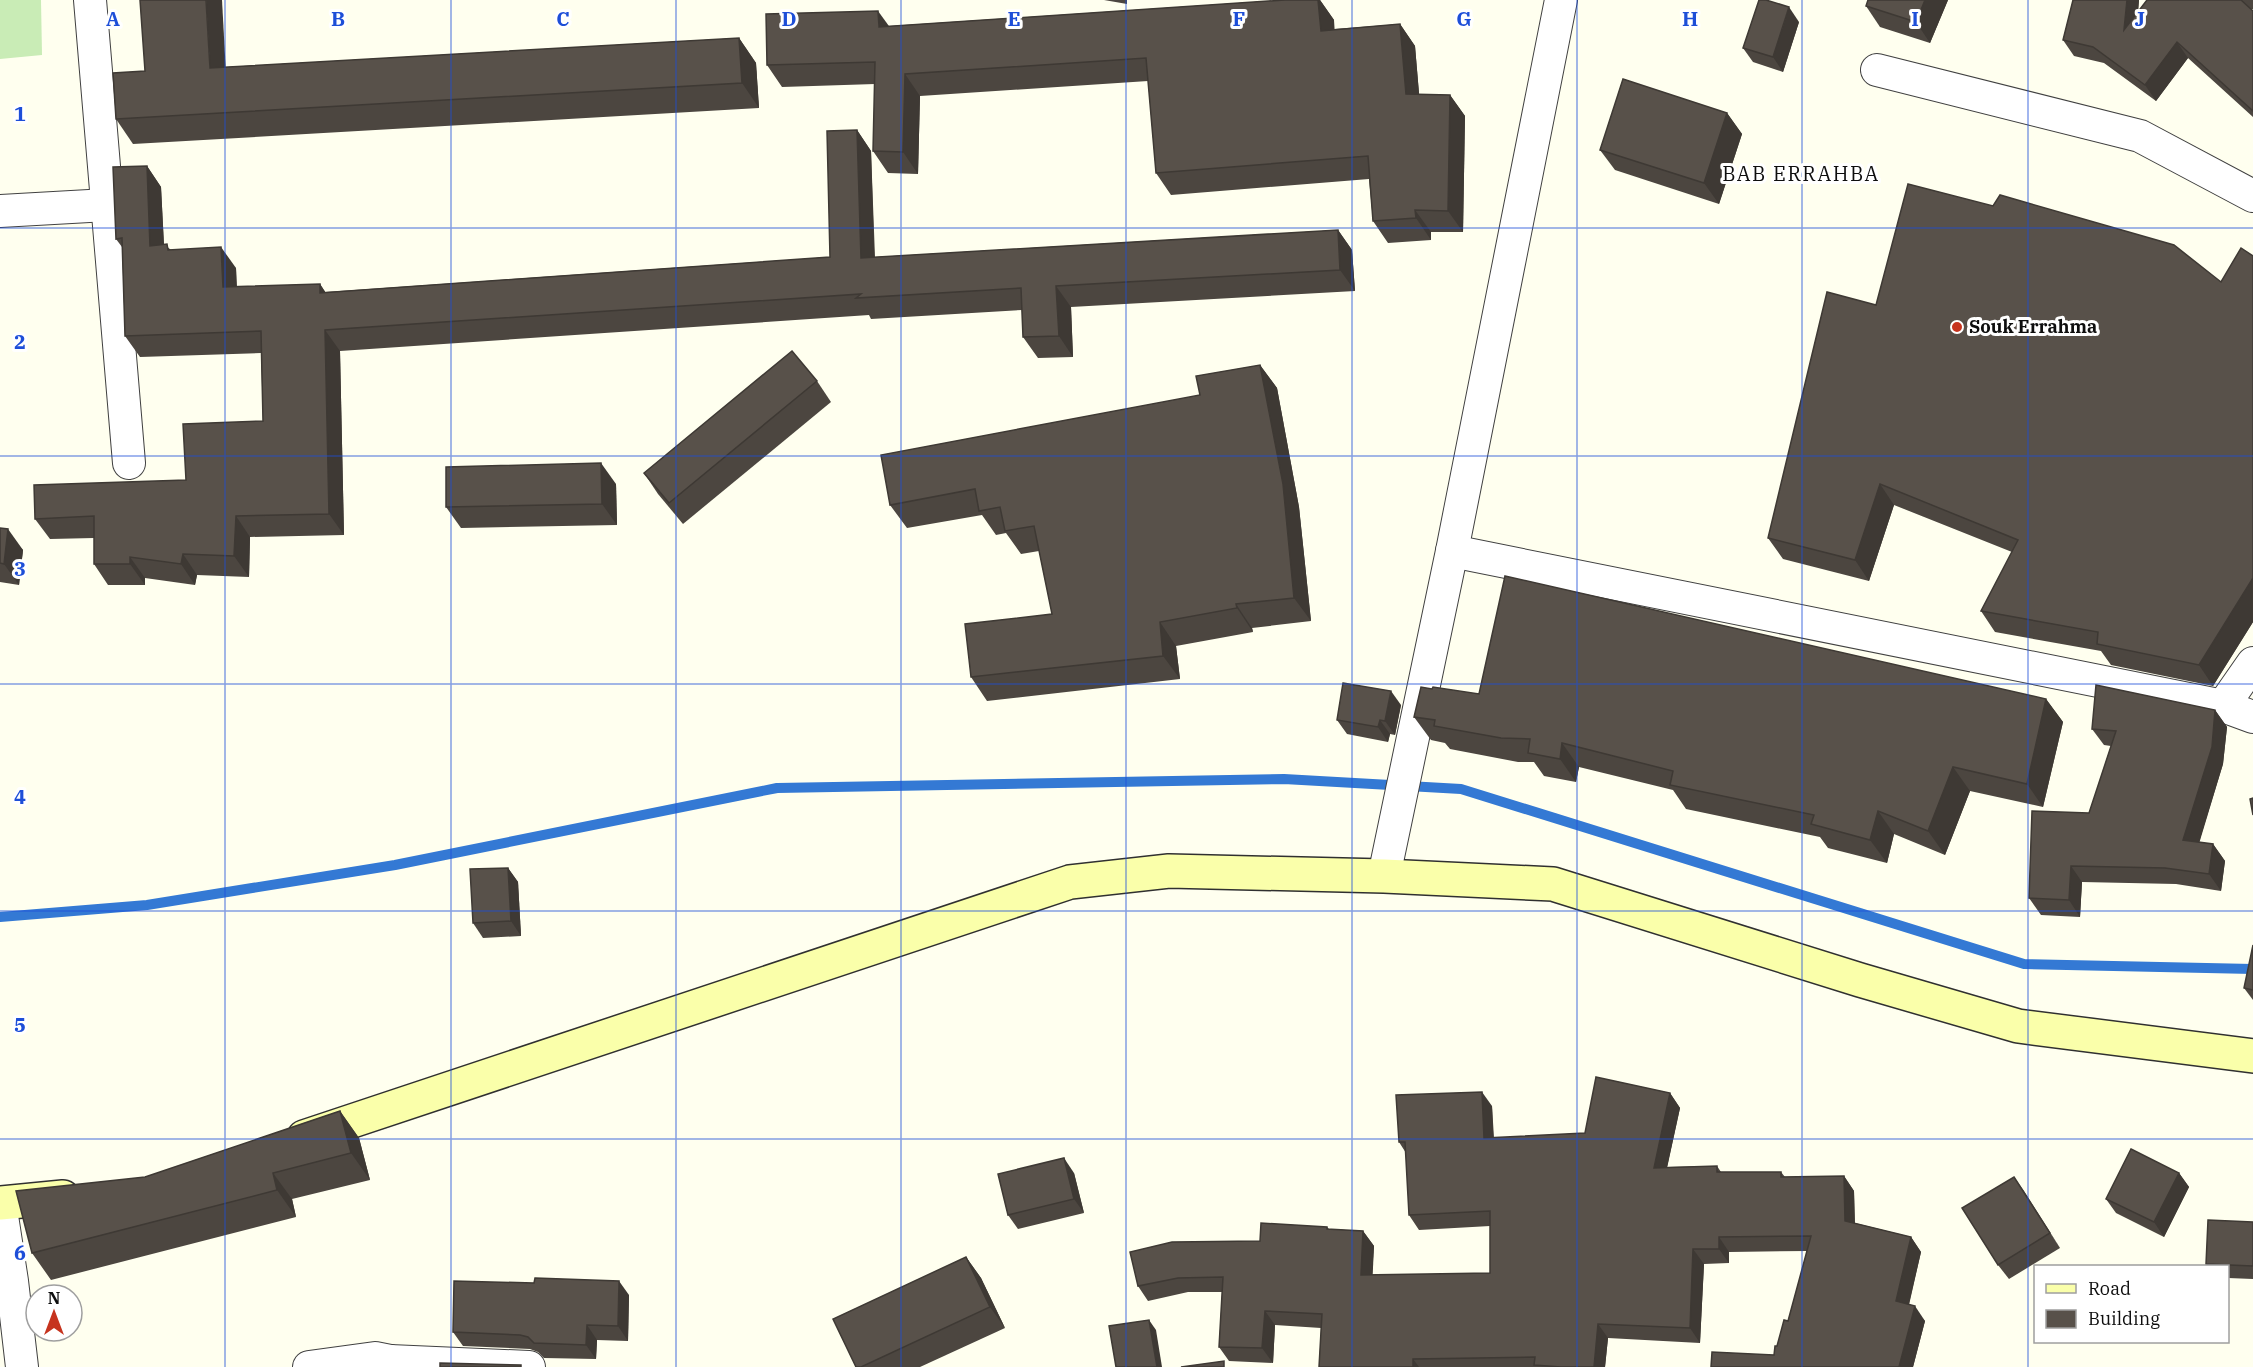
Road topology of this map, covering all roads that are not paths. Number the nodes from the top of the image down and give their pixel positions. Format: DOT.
graph roads {
  1 [pos="90,0"];
  2 [pos="1561,0"];
  3 [pos="1877,70"];
  4 [pos="2253,196"];
  5 [pos="107,205"];
  6 [pos="0,211"];
  7 [pos="129,463"];
  8 [pos="1452,551"];
  9 [pos="2253,663"];
  10 [pos="2223,706"];
  11 [pos="2253,717"];
  12 [pos="1384,876"];
  13 [pos="2253,1056"];
  14 [pos="281,1144"];
  15 [pos="90,1194"];
  16 [pos="0,1203"];
  17 [pos="393,1364"];
  18 [pos="22,1367"];
  19 [pos="309,1367"];
  20 [pos="529,1367"];
  1 -- 5 [label="street"];
  2 -- 8 [label="street"];
  3 -- 4 [label="street"];
  5 -- 6 [label="street"];
  5 -- 7 [label="street"];
  8 -- 10 [label="street"];
  8 -- 12 [label="street"];
  9 -- 10 [label="street"];
  10 -- 11 [label="street"];
  12 -- 13 [label="street"];
  12 -- 14 [label="street"];
  15 -- 16 [label="street"];
  16 -- 18 [label="street"];
  17 -- 19 [label="street"];
  17 -- 20 [label="street"];
}
